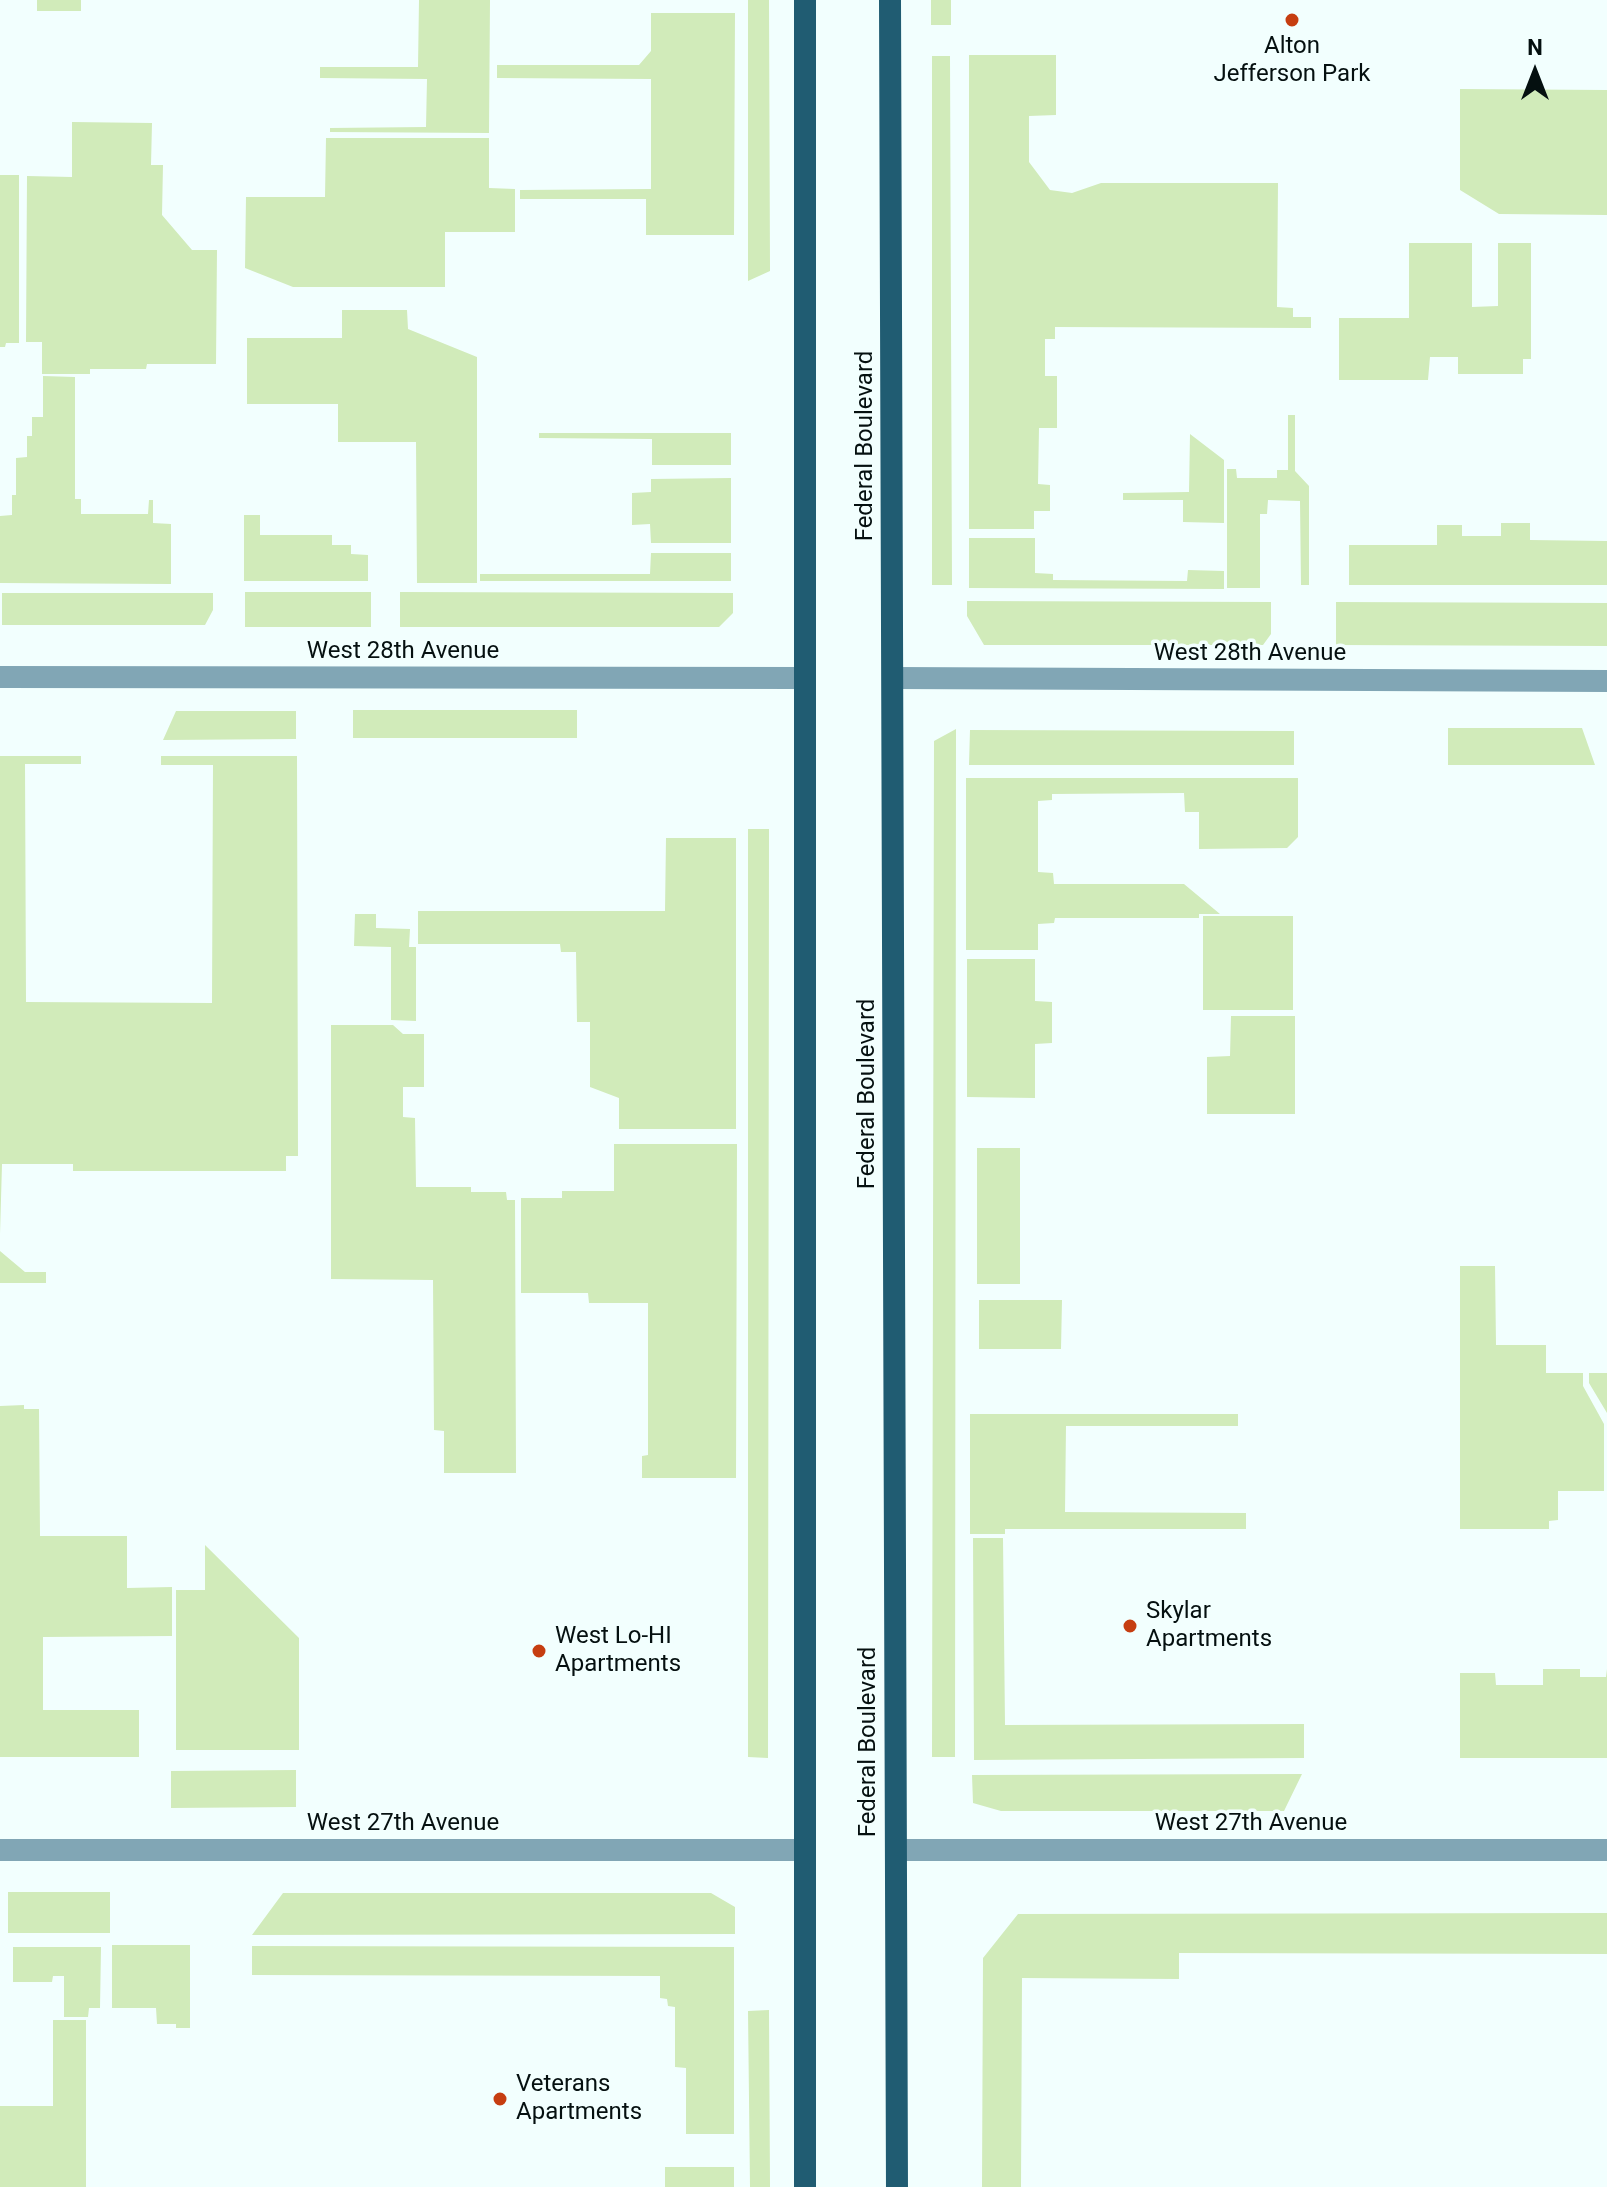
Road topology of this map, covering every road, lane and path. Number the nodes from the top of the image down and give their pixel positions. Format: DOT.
graph roads {
  1 [pos="805,0"];
  2 [pos="890,0"];
  3 [pos="0,677"];
  4 [pos="805,678"];
  5 [pos="893,678"];
  6 [pos="1607,681"];
  7 [pos="0,1850"];
  8 [pos="805,1850"];
  9 [pos="896,1850"];
  10 [pos="1607,1850"];
  11 [pos="805,2187"];
  12 [pos="897,2187"];
  1 -- 4 [label="main road"];
  2 -- 5 [label="main road, Federal Boulevard"];
  3 -- 4 [label="street, West 28th Avenue"];
  4 -- 8 [label="main road"];
  5 -- 6 [label="street, West 28th Avenue"];
  5 -- 9 [label="main road, Federal Boulevard"];
  7 -- 8 [label="street, West 27th Avenue"];
  8 -- 11 [label="main road"];
  9 -- 10 [label="street, West 27th Avenue"];
  9 -- 12 [label="main road, Federal Boulevard"];
}
